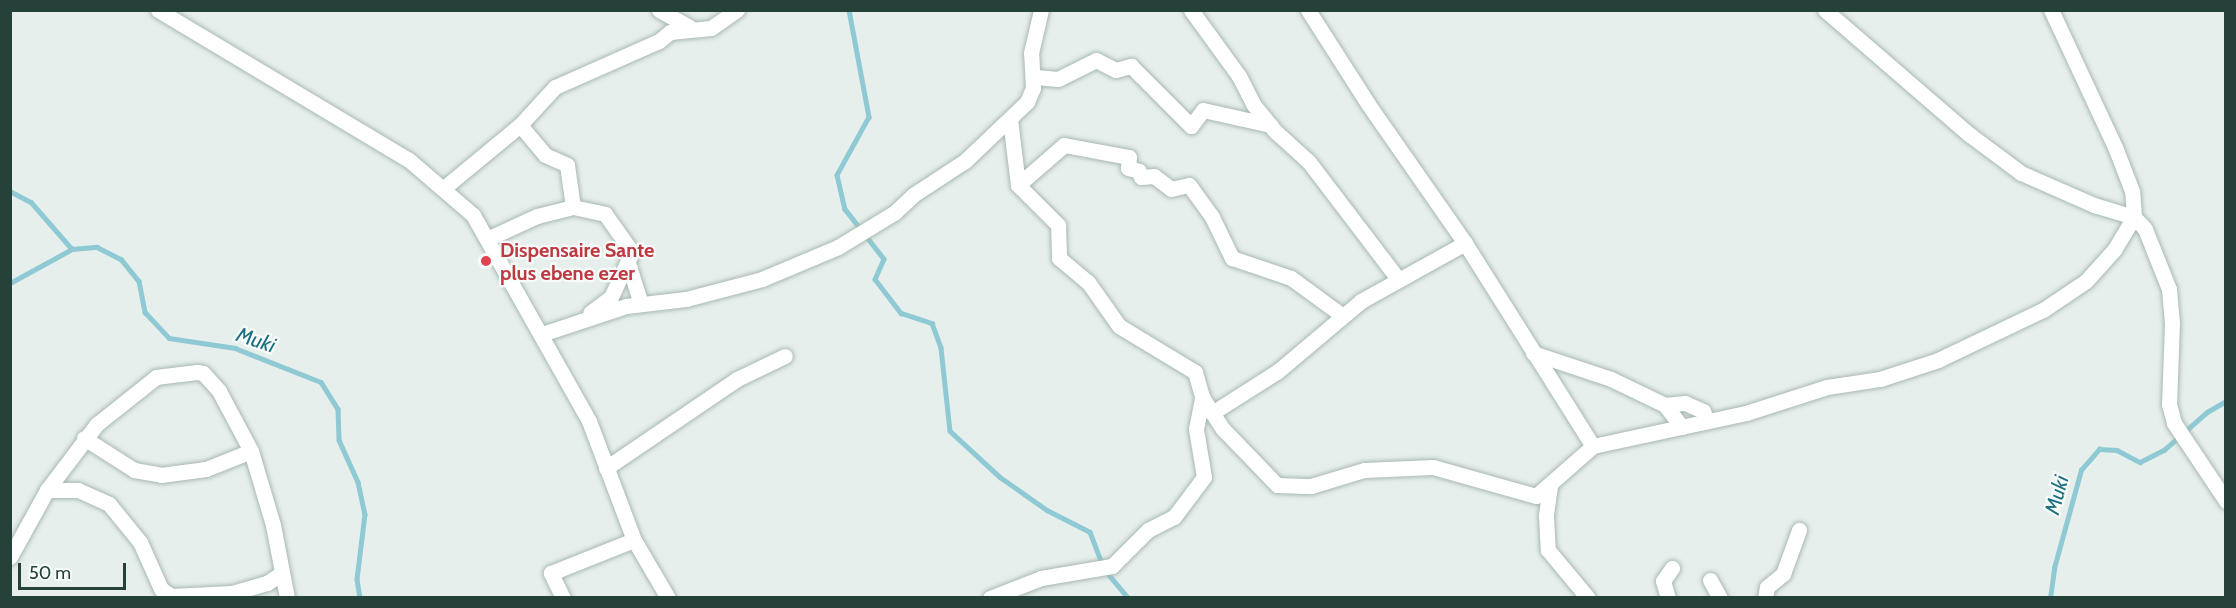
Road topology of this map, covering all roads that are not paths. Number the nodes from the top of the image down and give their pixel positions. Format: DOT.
graph roads {
  1 [pos="158,10"];
  2 [pos="659,10"];
  3 [pos="737,10"];
  4 [pos="1041,10"];
  5 [pos="1191,10"];
  6 [pos="1308,10"];
  7 [pos="1825,10"];
  8 [pos="2051,10"];
  9 [pos="690,27"];
  10 [pos="1035,77"];
  11 [pos="1010,119"];
  12 [pos="520,125"];
  13 [pos="1270,125"];
  14 [pos="1018,185"];
  15 [pos="445,187"];
  16 [pos="573,207"];
  17 [pos="2134,217"];
  18 [pos="489,238"];
  19 [pos="1465,243"];
  20 [pos="628,263"];
  21 [pos="1398,279"];
  22 [pos="641,304"];
  23 [pos="1343,316"];
  24 [pos="579,320"];
  25 [pos="542,334"];
  26 [pos="1533,353"];
  27 [pos="785,356"];
  28 [pos="1202,397"];
  29 [pos="1665,405"];
  30 [pos="1212,413"];
  31 [pos="1707,421"];
  32 [pos="1682,427"];
  33 [pos="84,438"];
  34 [pos="1593,446"];
  35 [pos="251,451"];
  36 [pos="606,468"];
  37 [pos="1550,486"];
  38 [pos="47,489"];
  39 [pos="2226,501"];
  40 [pos="1799,530"];
  41 [pos="634,540"];
  42 [pos="10,557"];
  43 [pos="1672,568"];
  44 [pos="282,573"];
  45 [pos="1710,580"];
  46 [pos="287,597"];
  47 [pos="563,597"];
  48 [pos="668,597"];
  49 [pos="990,597"];
  50 [pos="1588,597"];
  51 [pos="1668,597"];
  52 [pos="1720,597"];
  53 [pos="1765,597"];
  1 -- 15 [label="street"];
  2 -- 9 [label="street"];
  3 -- 9 [label="street"];
  4 -- 10 [label="street"];
  5 -- 13 [label="street"];
  6 -- 19 [label="street"];
  7 -- 17 [label="street"];
  8 -- 17 [label="street"];
  9 -- 12 [label="street"];
  10 -- 11 [label="street"];
  10 -- 13 [label="street"];
  11 -- 14 [label="street"];
  11 -- 22 [label="street"];
  12 -- 15 [label="street"];
  12 -- 16 [label="street"];
  13 -- 21 [label="street"];
  14 -- 23 [label="street"];
  14 -- 28 [label="street"];
  15 -- 18 [label="street"];
  16 -- 18 [label="street"];
  16 -- 20 [label="street"];
  17 -- 31 [label="street"];
  17 -- 39 [label="street"];
  18 -- 25 [label="street"];
  19 -- 21 [label="street"];
  19 -- 26 [label="street"];
  20 -- 22 [label="street"];
  20 -- 24 [label="street"];
  21 -- 23 [label="street"];
  22 -- 24 [label="street"];
  23 -- 30 [label="street"];
  24 -- 25 [label="street"];
  25 -- 36 [label="street"];
  26 -- 29 [label="street"];
  26 -- 34 [label="street"];
  27 -- 36 [label="street"];
  28 -- 30 [label="street"];
  28 -- 49 [label="street"];
  29 -- 31 [label="street"];
  29 -- 32 [label="street"];
  30 -- 37 [label="street"];
  31 -- 32 [label="street"];
  32 -- 34 [label="street"];
  33 -- 35 [label="street"];
  33 -- 35 [label="street"];
  33 -- 38 [label="street"];
  34 -- 37 [label="street"];
  35 -- 44 [label="street"];
  36 -- 41 [label="street"];
  37 -- 50 [label="street"];
  38 -- 42 [label="street"];
  38 -- 44 [label="street"];
  40 -- 53 [label="street"];
  41 -- 47 [label="street"];
  41 -- 48 [label="street"];
  43 -- 51 [label="street"];
  44 -- 46 [label="street"];
  45 -- 52 [label="street"];
}
